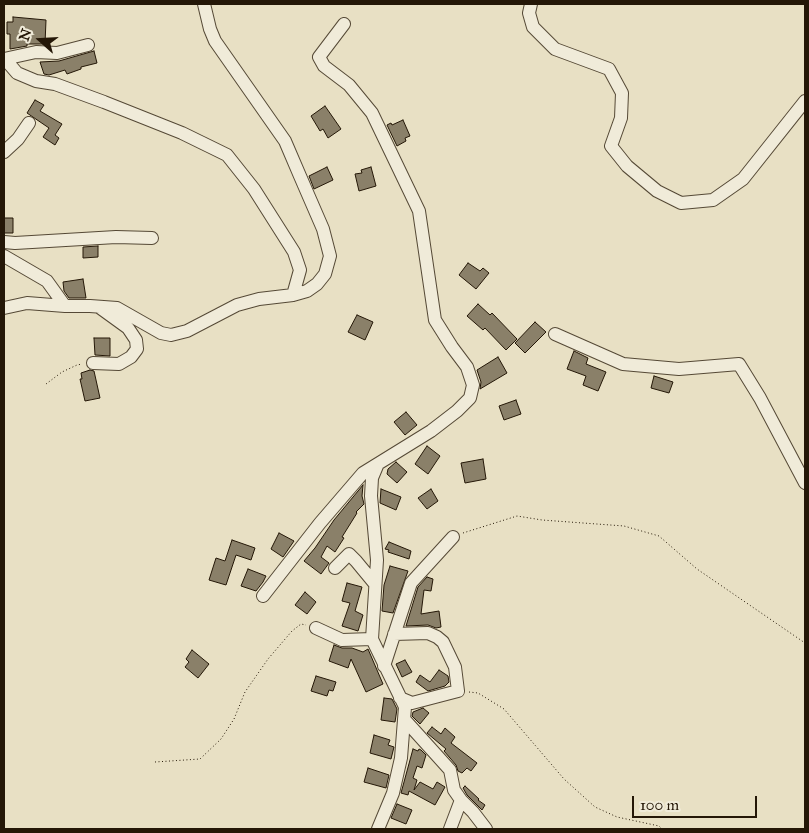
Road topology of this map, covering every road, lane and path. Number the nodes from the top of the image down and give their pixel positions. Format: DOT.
graph roads {
  1 [pos="204,4"];
  2 [pos="531,4"];
  3 [pos="344,24"];
  4 [pos="88,45"];
  5 [pos="4,59"];
  6 [pos="805,101"];
  7 [pos="29,124"];
  8 [pos="4,152"];
  9 [pos="152,238"];
  10 [pos="4,242"];
  11 [pos="4,256"];
  12 [pos="293,295"];
  13 [pos="65,306"];
  14 [pos="97,306"];
  15 [pos="4,308"];
  16 [pos="555,334"];
  17 [pos="92,363"];
  18 [pos="46,384"];
  19 [pos="377,466"];
  20 [pos="805,483"];
  21 [pos="453,537"];
  22 [pos="335,568"];
  23 [pos="375,584"];
  24 [pos="263,596"];
  25 [pos="316,628"];
  26 [pos="394,634"];
  27 [pos="372,639"];
  28 [pos="805,643"];
  29 [pos="384,666"];
  30 [pos="458,691"];
  31 [pos="400,698"];
  32 [pos="404,719"];
  33 [pos="155,762"];
  34 [pos="461,800"];
  35 [pos="378,829"];
  36 [pos="450,829"];
  37 [pos="486,829"];
  38 [pos="662,829"];
  1 -- 12 [label="street"];
  2 -- 6 [label="street"];
  3 -- 19 [label="street"];
  4 -- 5 [label="street"];
  5 -- 12 [label="street"];
  7 -- 8 [label="street"];
  9 -- 10 [label="street"];
  11 -- 13 [label="street"];
  12 -- 14 [label="street"];
  13 -- 14 [label="street"];
  13 -- 15 [label="street"];
  14 -- 17 [label="street"];
  16 -- 20 [label="street"];
  17 -- 18 [label="path"];
  19 -- 23 [label="street"];
  19 -- 24 [label="street"];
  21 -- 26 [label="street"];
  21 -- 28 [label="path"];
  22 -- 23 [label="street"];
  23 -- 27 [label="street"];
  25 -- 27 [label="street"];
  25 -- 33 [label="path"];
  26 -- 29 [label="street"];
  26 -- 30 [label="street"];
  27 -- 29 [label="street"];
  29 -- 31 [label="street"];
  30 -- 31 [label="street"];
  30 -- 38 [label="path"];
  31 -- 32 [label="street"];
  32 -- 34 [label="street"];
  32 -- 35 [label="street"];
  34 -- 36 [label="street"];
  34 -- 37 [label="street"];
}
